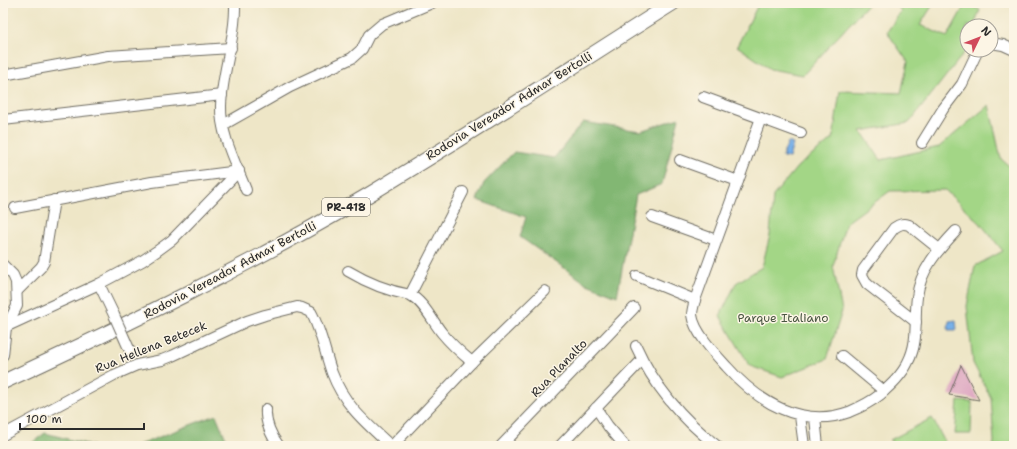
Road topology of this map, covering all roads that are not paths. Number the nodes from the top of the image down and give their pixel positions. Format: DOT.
graph roads {
  1 [pos="235,3"];
  2 [pos="432,3"];
  3 [pos="673,3"];
  4 [pos="999,43"];
  5 [pos="231,48"];
  6 [pos="1014,50"];
  7 [pos="974,58"];
  8 [pos="3,75"];
  9 [pos="222,95"];
  10 [pos="703,97"];
  11 [pos="761,118"];
  12 [pos="3,120"];
  13 [pos="223,125"];
  14 [pos="801,133"];
  15 [pos="922,143"];
  16 [pos="680,160"];
  17 [pos="239,171"];
  18 [pos="738,181"];
  19 [pos="246,190"];
  20 [pos="463,192"];
  21 [pos="54,200"];
  22 [pos="15,208"];
  23 [pos="652,217"];
  24 [pos="956,230"];
  25 [pos="716,240"];
  26 [pos="939,248"];
  27 [pos="3,266"];
  28 [pos="348,271"];
  29 [pos="637,276"];
  30 [pos="99,284"];
  31 [pos="17,291"];
  32 [pos="545,291"];
  33 [pos="410,295"];
  34 [pos="695,300"];
  35 [pos="634,308"];
  36 [pos="916,322"];
  37 [pos="5,328"];
  38 [pos="636,346"];
  39 [pos="3,355"];
  40 [pos="842,356"];
  41 [pos="642,360"];
  42 [pos="472,362"];
  43 [pos="137,365"];
  44 [pos="3,382"];
  45 [pos="884,391"];
  46 [pos="596,408"];
  47 [pos="266,409"];
  48 [pos="800,416"];
  49 [pos="815,418"];
  50 [pos="3,435"];
  51 [pos="279,446"];
  52 [pos="391,446"];
  53 [pos="501,446"];
  54 [pos="560,446"];
  55 [pos="625,446"];
  56 [pos="716,446"];
  57 [pos="804,446"];
  58 [pos="818,446"];
  1 -- 5 [label="street"];
  2 -- 13 [label="street"];
  3 -- 44 [label="highway, Rodovia Vereador Admar Bertolli / PR-418"];
  4 -- 6 [label="street"];
  5 -- 8 [label="street"];
  5 -- 9 [label="street"];
  7 -- 15 [label="street"];
  9 -- 12 [label="street"];
  9 -- 13 [label="street"];
  10 -- 11 [label="street"];
  11 -- 14 [label="street"];
  11 -- 18 [label="street"];
  13 -- 17 [label="street"];
  16 -- 18 [label="street"];
  17 -- 19 [label="street"];
  17 -- 21 [label="street"];
  17 -- 30 [label="street"];
  18 -- 25 [label="street"];
  20 -- 33 [label="street"];
  21 -- 22 [label="street"];
  21 -- 31 [label="street"];
  23 -- 25 [label="street"];
  24 -- 26 [label="street"];
  25 -- 34 [label="street"];
  26 -- 36 [label="street"];
  26 -- 36 [label="street"];
  27 -- 31 [label="street"];
  28 -- 33 [label="street"];
  29 -- 34 [label="street"];
  30 -- 37 [label="street"];
  30 -- 43 [label="street, bridge"];
  31 -- 37 [label="street"];
  32 -- 42 [label="street"];
  33 -- 42 [label="street"];
  34 -- 48 [label="street"];
  35 -- 53 [label="street, Rua Planalto"];
  36 -- 45 [label="street"];
  37 -- 39 [label="street"];
  38 -- 41 [label="street"];
  40 -- 45 [label="street"];
  41 -- 46 [label="street"];
  41 -- 56 [label="street"];
  42 -- 52 [label="street"];
  43 -- 50 [label="street, Rua Hellena Betecek"];
  43 -- 52 [label="street, Rua Hellena Betecek"];
  45 -- 49 [label="street"];
  46 -- 54 [label="street"];
  46 -- 55 [label="street"];
  47 -- 51 [label="street"];
  48 -- 49 [label="street"];
  48 -- 57 [label="street"];
  49 -- 58 [label="street"];
}
